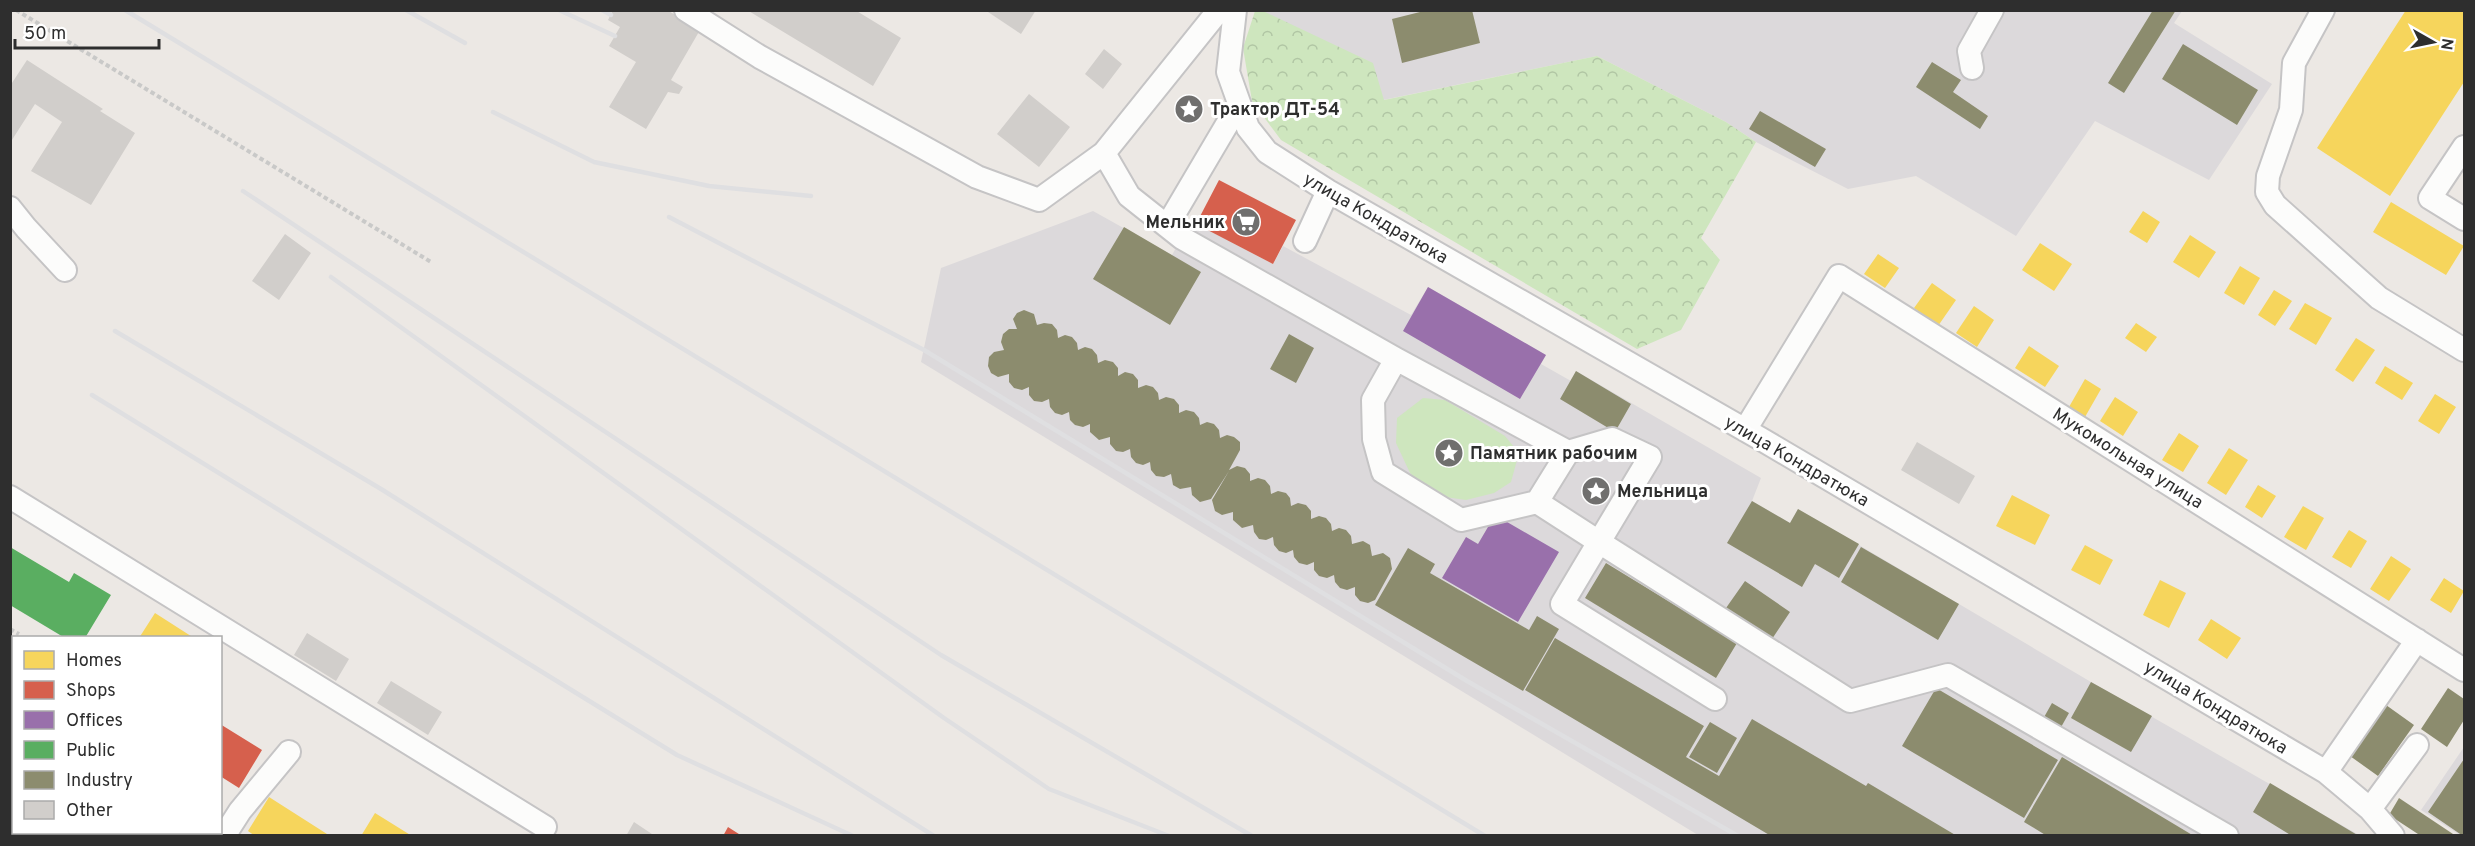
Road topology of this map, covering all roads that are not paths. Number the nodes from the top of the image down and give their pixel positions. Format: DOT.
graph roads {
  1 [pos="686,10"];
  2 [pos="1219,10"];
  3 [pos="1235,10"];
  4 [pos="1992,10"];
  5 [pos="2323,10"];
  6 [pos="1972,68"];
  7 [pos="1239,104"];
  8 [pos="2464,147"];
  9 [pos="1104,153"];
  10 [pos="1328,191"];
  11 [pos="10,208"];
  12 [pos="2464,219"];
  13 [pos="1167,226"];
  14 [pos="1305,240"];
  15 [pos="65,270"];
  16 [pos="2464,350"];
  17 [pos="1396,360"];
  18 [pos="1745,430"];
  19 [pos="1568,452"];
  20 [pos="10,496"];
  21 [pos="1537,502"];
  22 [pos="1599,542"];
  23 [pos="2417,640"];
  24 [pos="2464,670"];
  25 [pos="1715,699"];
  26 [pos="2417,745"];
  27 [pos="289,752"];
  28 [pos="2326,772"];
  29 [pos="2370,809"];
  30 [pos="545,827"];
  31 [pos="224,836"];
  32 [pos="2227,836"];
  33 [pos="2393,836"];
  1 -- 9 [label="street"];
  2 -- 9 [label="street"];
  3 -- 7 [label="street, улица Кондратюка"];
  4 -- 6 [label="street"];
  5 -- 16 [label="street"];
  7 -- 10 [label="street, улица Кондратюка"];
  7 -- 13 [label="street"];
  8 -- 12 [label="street"];
  9 -- 13 [label="street"];
  10 -- 14 [label="street"];
  10 -- 18 [label="street, улица Кондратюка"];
  11 -- 15 [label="street"];
  13 -- 17 [label="street"];
  17 -- 19 [label="street"];
  17 -- 21 [label="street"];
  18 -- 23 [label="street, Мукомольная улица"];
  18 -- 28 [label="street, улица Кондратюка"];
  19 -- 21 [label="street"];
  19 -- 22 [label="street"];
  20 -- 30 [label="street"];
  21 -- 22 [label="street"];
  22 -- 25 [label="street"];
  22 -- 32 [label="street"];
  23 -- 24 [label="street, Мукомольная улица"];
  23 -- 28 [label="street"];
  26 -- 29 [label="street"];
  27 -- 31 [label="street"];
  28 -- 29 [label="street, улица Кондратюка"];
  29 -- 33 [label="street, улица Кондратюка"];
}
